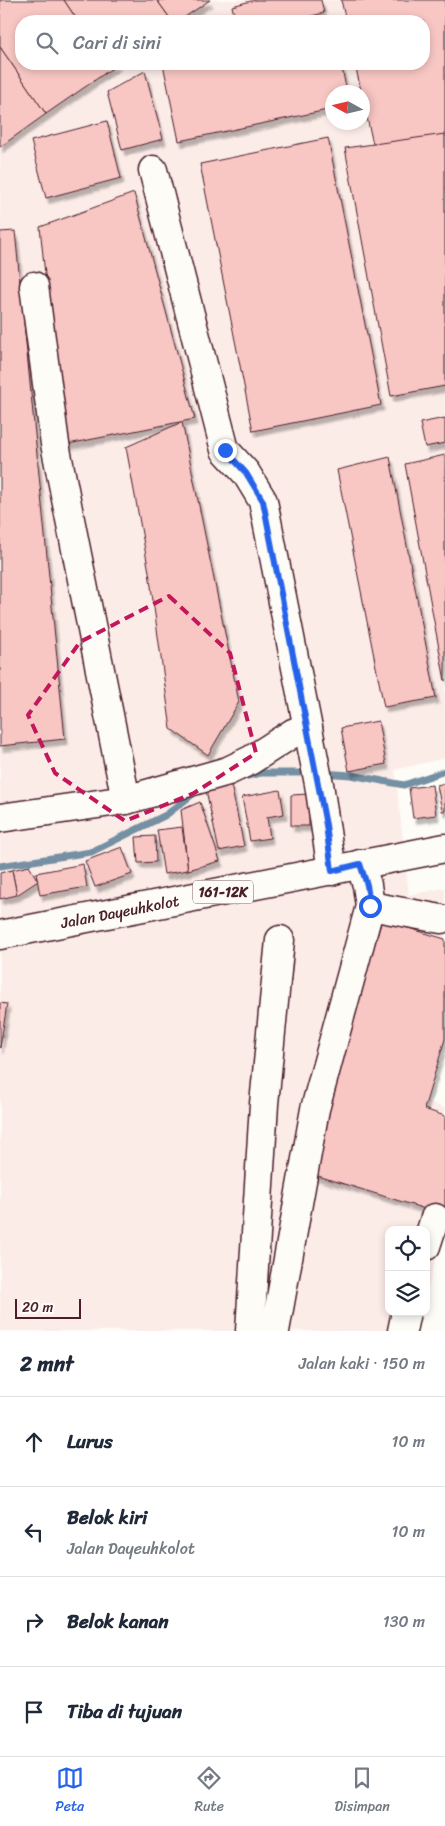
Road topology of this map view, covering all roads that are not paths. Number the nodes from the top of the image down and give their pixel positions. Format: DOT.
graph roads {
  1 [pos="153,170"];
  2 [pos="34,286"];
  3 [pos="308,727"];
  4 [pos="126,800"];
  5 [pos="0,818"];
  6 [pos="445,848"];
  7 [pos="360,864"];
  8 [pos="332,871"];
  9 [pos="370,906"];
  10 [pos="441,919"];
  11 [pos="0,935"];
  12 [pos="280,940"];
  13 [pos="435,1218"];
  14 [pos="430,1234"];
  15 [pos="405,1316"];
  16 [pos="250,1331"];
  17 [pos="274,1331"];
  18 [pos="402,1331"];
  1 -- 3 [label="main road"];
  2 -- 4 [label="main road"];
  3 -- 4 [label="main road"];
  3 -- 8 [label="main road"];
  4 -- 5 [label="main road"];
  6 -- 7 [label="main road, Jalan Dayeuhkolot / 161-12K"];
  7 -- 8 [label="main road, Jalan Dayeuhkolot / 161-12K"];
  7 -- 9 [label="main road"];
  8 -- 11 [label="main road, Jalan Dayeuhkolot / 161-12K"];
  9 -- 10 [label="main road"];
  9 -- 17 [label="main road"];
  12 -- 16 [label="main road"];
  13 -- 14 [label="main road"];
  15 -- 18 [label="main road"];
}
